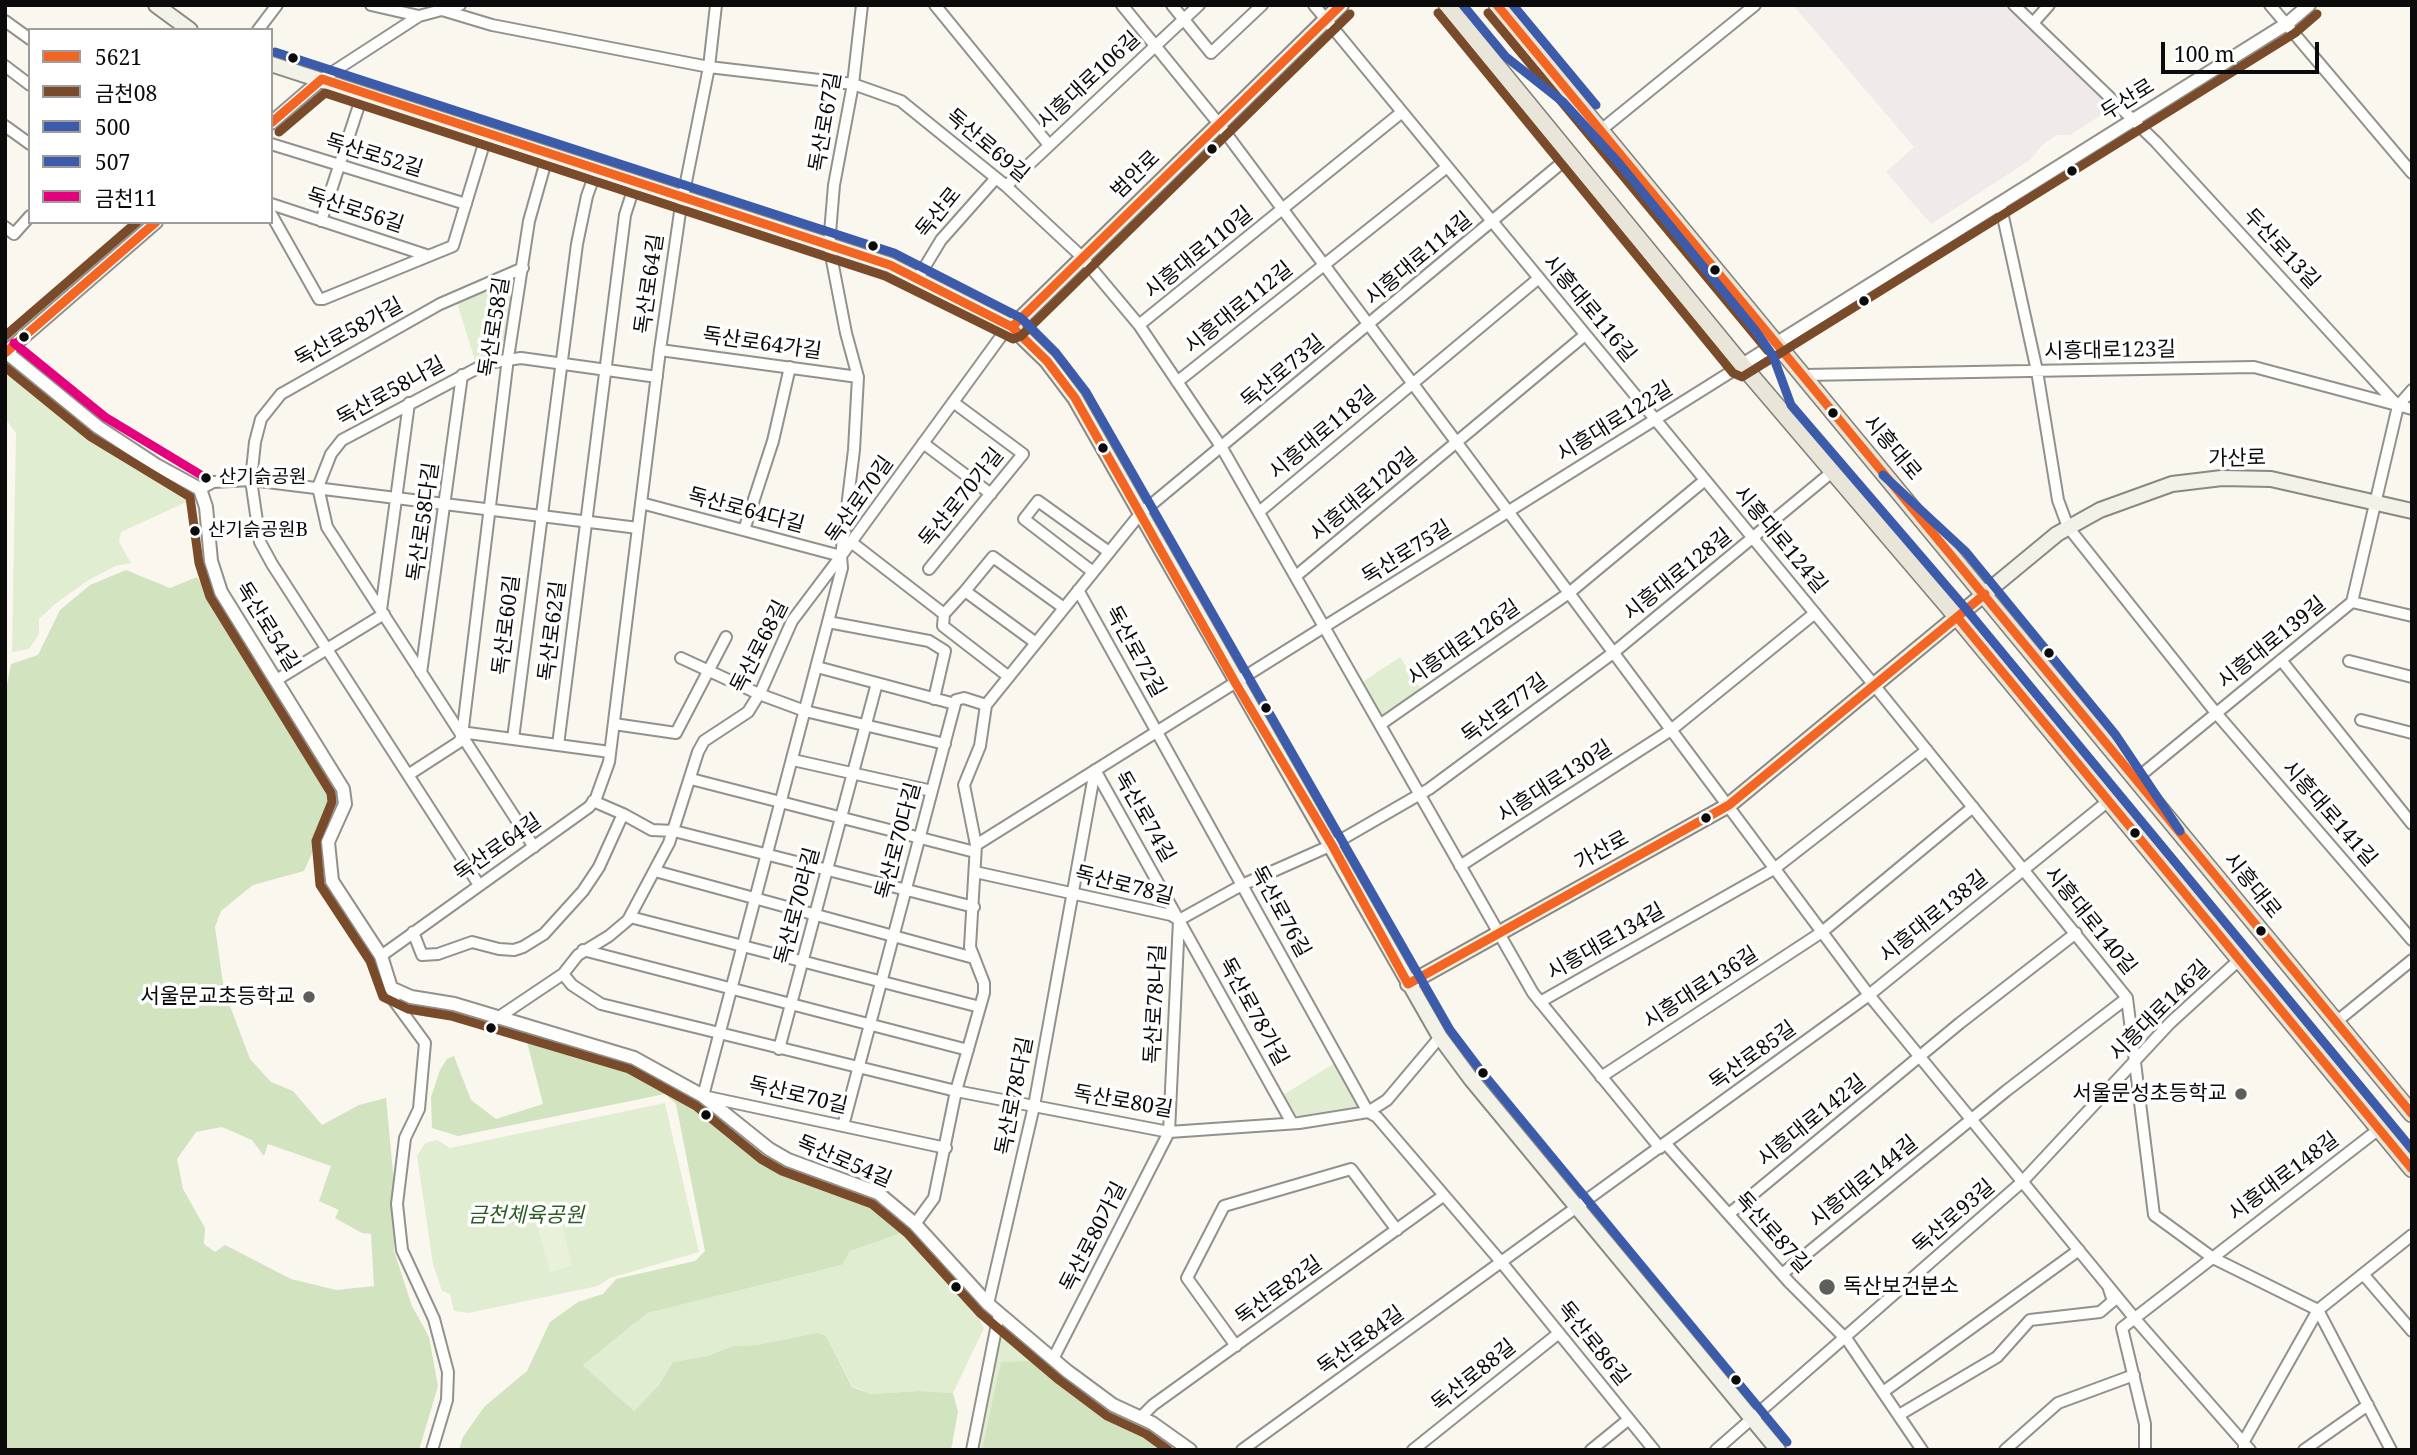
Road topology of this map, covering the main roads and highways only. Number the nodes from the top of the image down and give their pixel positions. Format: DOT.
graph roads {
  1 [pos="156,5"];
  2 [pos="1340,5"];
  3 [pos="1447,5"];
  4 [pos="1497,5"];
  5 [pos="187,28"];
  6 [pos="273,65"];
  7 [pos="1012,327"];
  8 [pos="2412,511"];
  9 [pos="1985,594"];
  10 [pos="1957,617"];
  11 [pos="1408,984"];
  12 [pos="2412,1114"];
  13 [pos="2412,1169"];
  14 [pos="1778,1450"];
  1 -- 5 [label="main road"];
  2 -- 7 [label="main road, 범안로"];
  3 -- 10 [label="main road"];
  4 -- 9 [label="main road, 시흥대로"];
  6 -- 7 [label="main road"];
  7 -- 11 [label="main road"];
  8 -- 9 [label="main road, 가산로"];
  9 -- 10 [label="main road, 가산로"];
  9 -- 12 [label="main road, 시흥대로"];
  10 -- 11 [label="main road, 가산로"];
  10 -- 13 [label="main road"];
  11 -- 14 [label="main road"];
}
